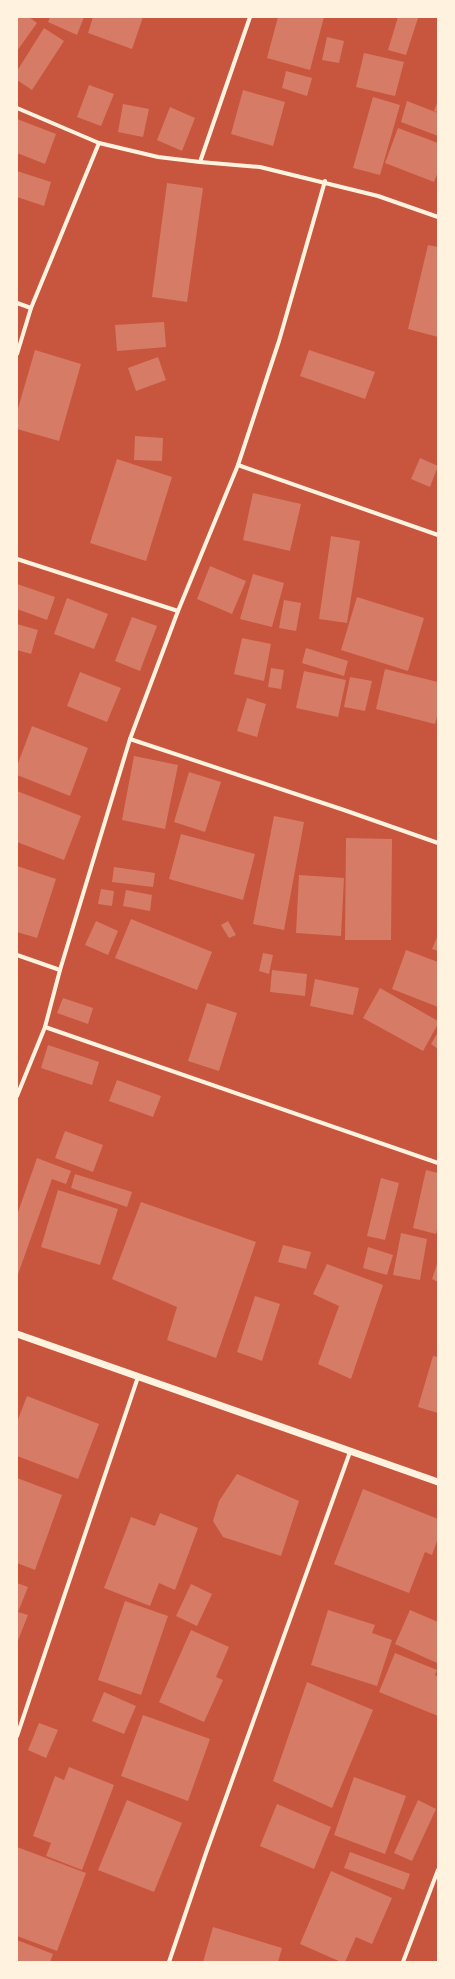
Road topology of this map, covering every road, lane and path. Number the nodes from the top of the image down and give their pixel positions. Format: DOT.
graph roads {
  1 [pos="248,18"];
  2 [pos="17,108"];
  3 [pos="99,143"];
  4 [pos="200,162"];
  5 [pos="325,181"];
  6 [pos="438,217"];
  7 [pos="17,303"];
  8 [pos="31,308"];
  9 [pos="17,354"];
  10 [pos="238,465"];
  11 [pos="438,536"];
  12 [pos="17,558"];
  13 [pos="178,611"];
  14 [pos="130,739"];
  15 [pos="438,843"];
  16 [pos="17,955"];
  17 [pos="60,970"];
  18 [pos="45,1027"];
  19 [pos="17,1096"];
  20 [pos="438,1164"];
  21 [pos="17,1334"];
  22 [pos="139,1376"];
  23 [pos="350,1452"];
  24 [pos="438,1482"];
  25 [pos="17,1736"];
  26 [pos="438,1870"];
  27 [pos="169,1962"];
  28 [pos="403,1962"];
  1 -- 4 [label="street"];
  2 -- 3 [label="street"];
  3 -- 4 [label="street"];
  3 -- 8 [label="street"];
  4 -- 5 [label="street"];
  5 -- 6 [label="street"];
  5 -- 10 [label="street"];
  7 -- 8 [label="street"];
  8 -- 9 [label="street"];
  10 -- 11 [label="street"];
  10 -- 13 [label="street"];
  12 -- 13 [label="street"];
  13 -- 14 [label="street"];
  14 -- 15 [label="street"];
  14 -- 17 [label="street"];
  16 -- 17 [label="street"];
  17 -- 18 [label="street"];
  18 -- 19 [label="street"];
  18 -- 20 [label="street"];
  21 -- 22 [label="street"];
  22 -- 23 [label="street"];
  22 -- 25 [label="street"];
  23 -- 24 [label="street"];
  23 -- 27 [label="street"];
  26 -- 28 [label="street"];
}
